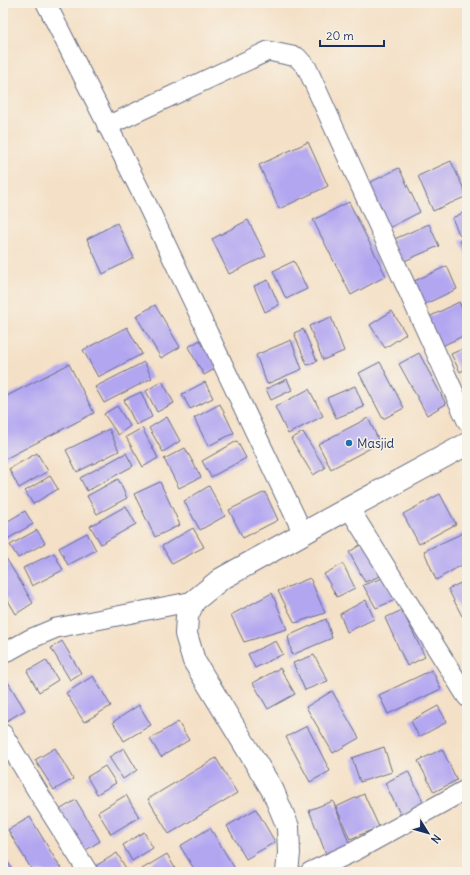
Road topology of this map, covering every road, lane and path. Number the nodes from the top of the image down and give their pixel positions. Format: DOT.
graph roads {
  1 [pos="46,3"];
  2 [pos="108,126"];
  3 [pos="467,421"];
  4 [pos="467,444"];
  5 [pos="349,508"];
  6 [pos="303,533"];
  7 [pos="194,601"];
  8 [pos="3,654"];
  9 [pos="467,697"];
  10 [pos="3,734"];
  11 [pos="467,789"];
  12 [pos="88,872"];
  13 [pos="287,872"];
  14 [pos="310,872"];
  1 -- 2 [label="street"];
  2 -- 3 [label="street"];
  2 -- 6 [label="street"];
  4 -- 5 [label="street"];
  5 -- 6 [label="street"];
  5 -- 9 [label="street"];
  6 -- 7 [label="street"];
  7 -- 8 [label="street"];
  7 -- 13 [label="street"];
  10 -- 12 [label="street"];
  11 -- 14 [label="street"];
}
